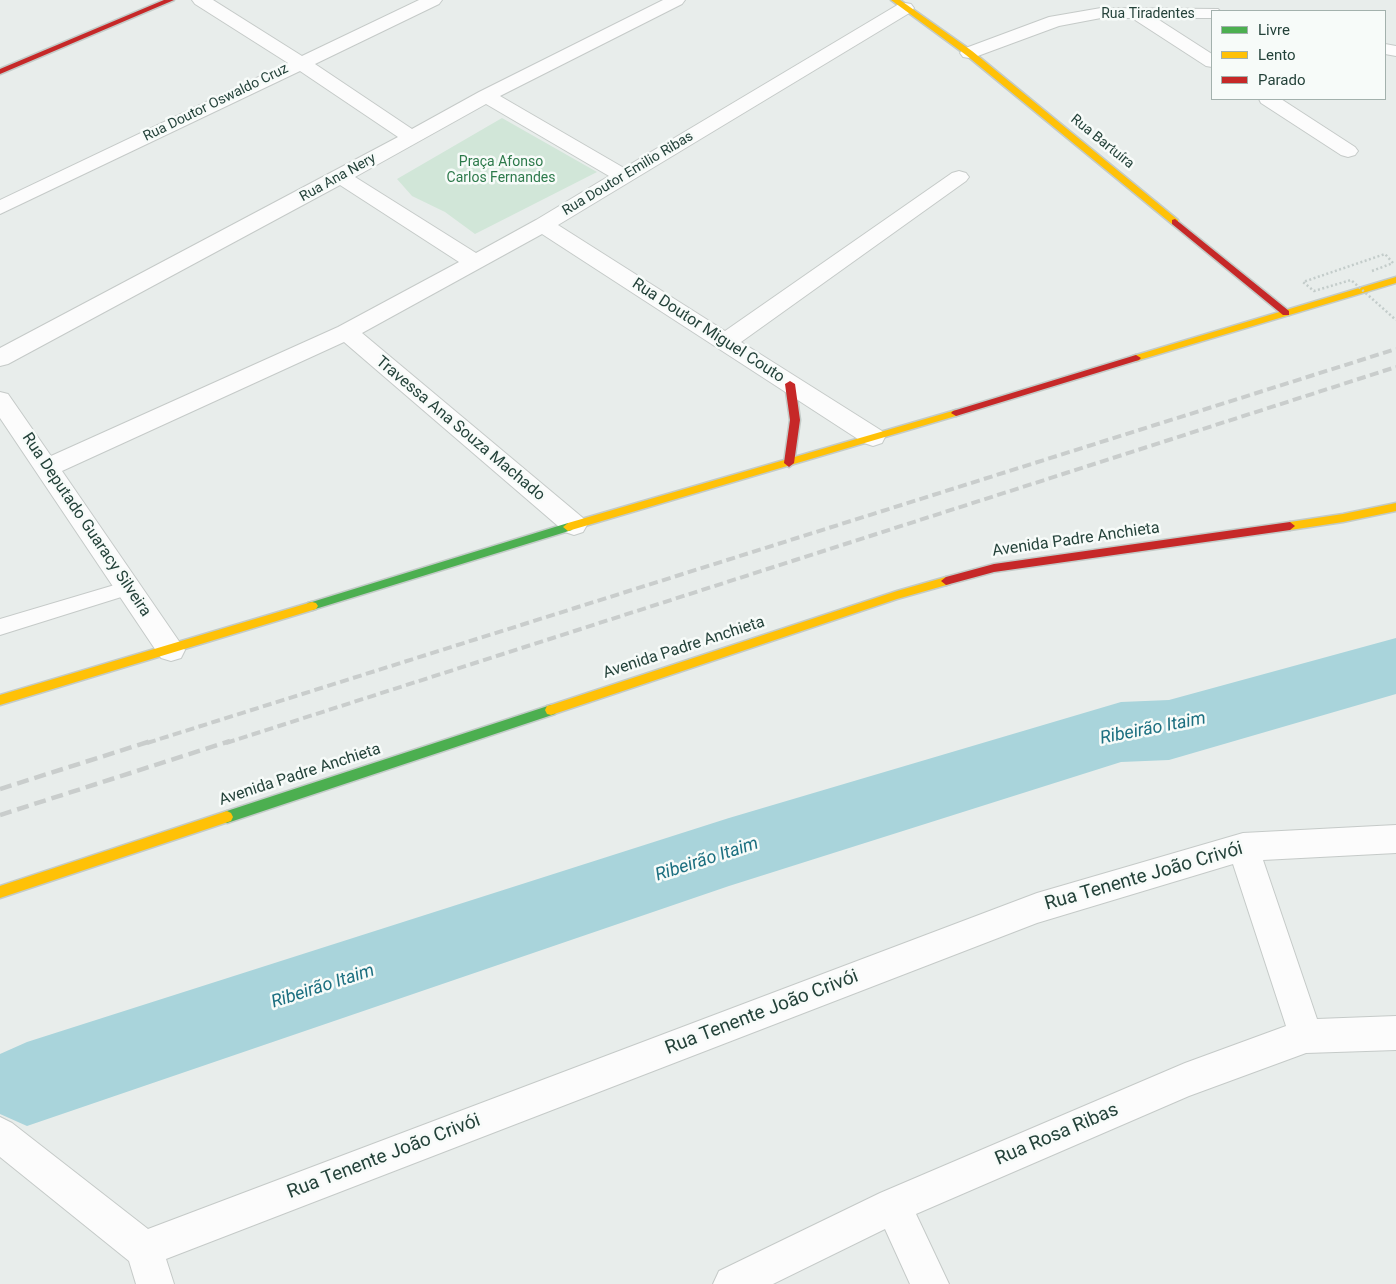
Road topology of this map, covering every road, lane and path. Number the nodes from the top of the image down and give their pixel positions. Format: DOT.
graph roads {
  1 [pos="170,0"];
  2 [pos="202,0"];
  3 [pos="433,0"];
  4 [pos="676,0"];
  5 [pos="900,4"];
  6 [pos="1136,13"];
  7 [pos="1211,13"];
  8 [pos="970,53"];
  9 [pos="1211,61"];
  10 [pos="301,63"];
  11 [pos="0,72"];
  12 [pos="486,96"];
  13 [pos="1270,100"];
  14 [pos="411,137"];
  15 [pos="1348,151"];
  16 [pos="623,176"];
  17 [pos="341,177"];
  18 [pos="959,177"];
  19 [pos="0,208"];
  20 [pos="543,225"];
  21 [pos="475,262"];
  22 [pos="1372,271"];
  23 [pos="1396,280"];
  24 [pos="1286,313"];
  25 [pos="1396,320"];
  26 [pos="346,332"];
  27 [pos="725,342"];
  28 [pos="0,358"];
  29 [pos="790,384"];
  30 [pos="0,400"];
  31 [pos="873,437"];
  32 [pos="789,463"];
  33 [pos="46,468"];
  34 [pos="1396,507"];
  35 [pos="574,525"];
  36 [pos="128,588"];
  37 [pos="0,627"];
  38 [pos="171,650"];
  39 [pos="0,700"];
  40 [pos="1396,839"];
  41 [pos="1243,847"];
  42 [pos="0,892"];
  43 [pos="1396,1032"];
  44 [pos="1306,1036"];
  45 [pos="4,1144"];
  46 [pos="893,1206"];
  47 [pos="144,1249"];
  48 [pos="155,1284"];
  49 [pos="732,1284"];
  50 [pos="930,1284"];
  1 -- 11 [label="main road"];
  2 -- 10 [label="street"];
  3 -- 10 [label="street, Rua Doutor Oswaldo Cruz"];
  4 -- 12 [label="street, Rua Ana Nery"];
  5 -- 8 [label="main road, Rua Bartuíra"];
  5 -- 16 [label="street, Rua Doutor Emilio Ribas"];
  6 -- 7 [label="street, Rua Tiradentes"];
  6 -- 8 [label="street, Rua Tiradentes"];
  6 -- 9 [label="street"];
  8 -- 24 [label="main road, Rua Bartuíra"];
  10 -- 14 [label="street"];
  10 -- 19 [label="street, Rua Doutor Oswaldo Cruz"];
  12 -- 14 [label="street, Rua Ana Nery"];
  12 -- 16 [label="street"];
  13 -- 15 [label="street"];
  14 -- 17 [label="street, Rua Ana Nery"];
  16 -- 20 [label="street, Rua Doutor Emilio Ribas"];
  17 -- 21 [label="street"];
  17 -- 28 [label="street, Rua Ana Nery"];
  18 -- 27 [label="street"];
  20 -- 21 [label="street, Rua Doutor Emilio Ribas"];
  20 -- 27 [label="street, Rua Doutor Miguel Couto"];
  21 -- 26 [label="street, Rua Doutor Emilio Ribas"];
  22 -- 25 [label="path, bridge"];
  23 -- 24 [label="main road"];
  24 -- 31 [label="main road"];
  26 -- 33 [label="street, Rua Doutor Emilio Ribas"];
  26 -- 35 [label="street, Travessa Ana Souza Machado"];
  27 -- 29 [label="street, Rua Doutor Miguel Couto"];
  29 -- 31 [label="street, Rua Doutor Miguel Couto"];
  29 -- 32 [label="main road"];
  30 -- 33 [label="street, Rua Deputado Guaracy Silveira"];
  31 -- 32 [label="main road"];
  32 -- 35 [label="main road"];
  33 -- 36 [label="street, Rua Deputado Guaracy Silveira"];
  34 -- 42 [label="main road, Avenida Padre Anchieta"];
  35 -- 38 [label="main road"];
  36 -- 37 [label="lane"];
  36 -- 38 [label="street, Rua Deputado Guaracy Silveira"];
  38 -- 39 [label="main road"];
  40 -- 41 [label="street, Rua Tenente João Crivói"];
  41 -- 44 [label="street"];
  41 -- 47 [label="street, Rua Tenente João Crivói"];
  43 -- 44 [label="street, Rua Rosa Ribas"];
  44 -- 46 [label="street, Rua Rosa Ribas"];
  45 -- 47 [label="street"];
  46 -- 49 [label="street, Rua Rosa Ribas"];
  46 -- 50 [label="street"];
  47 -- 48 [label="street"];
}
